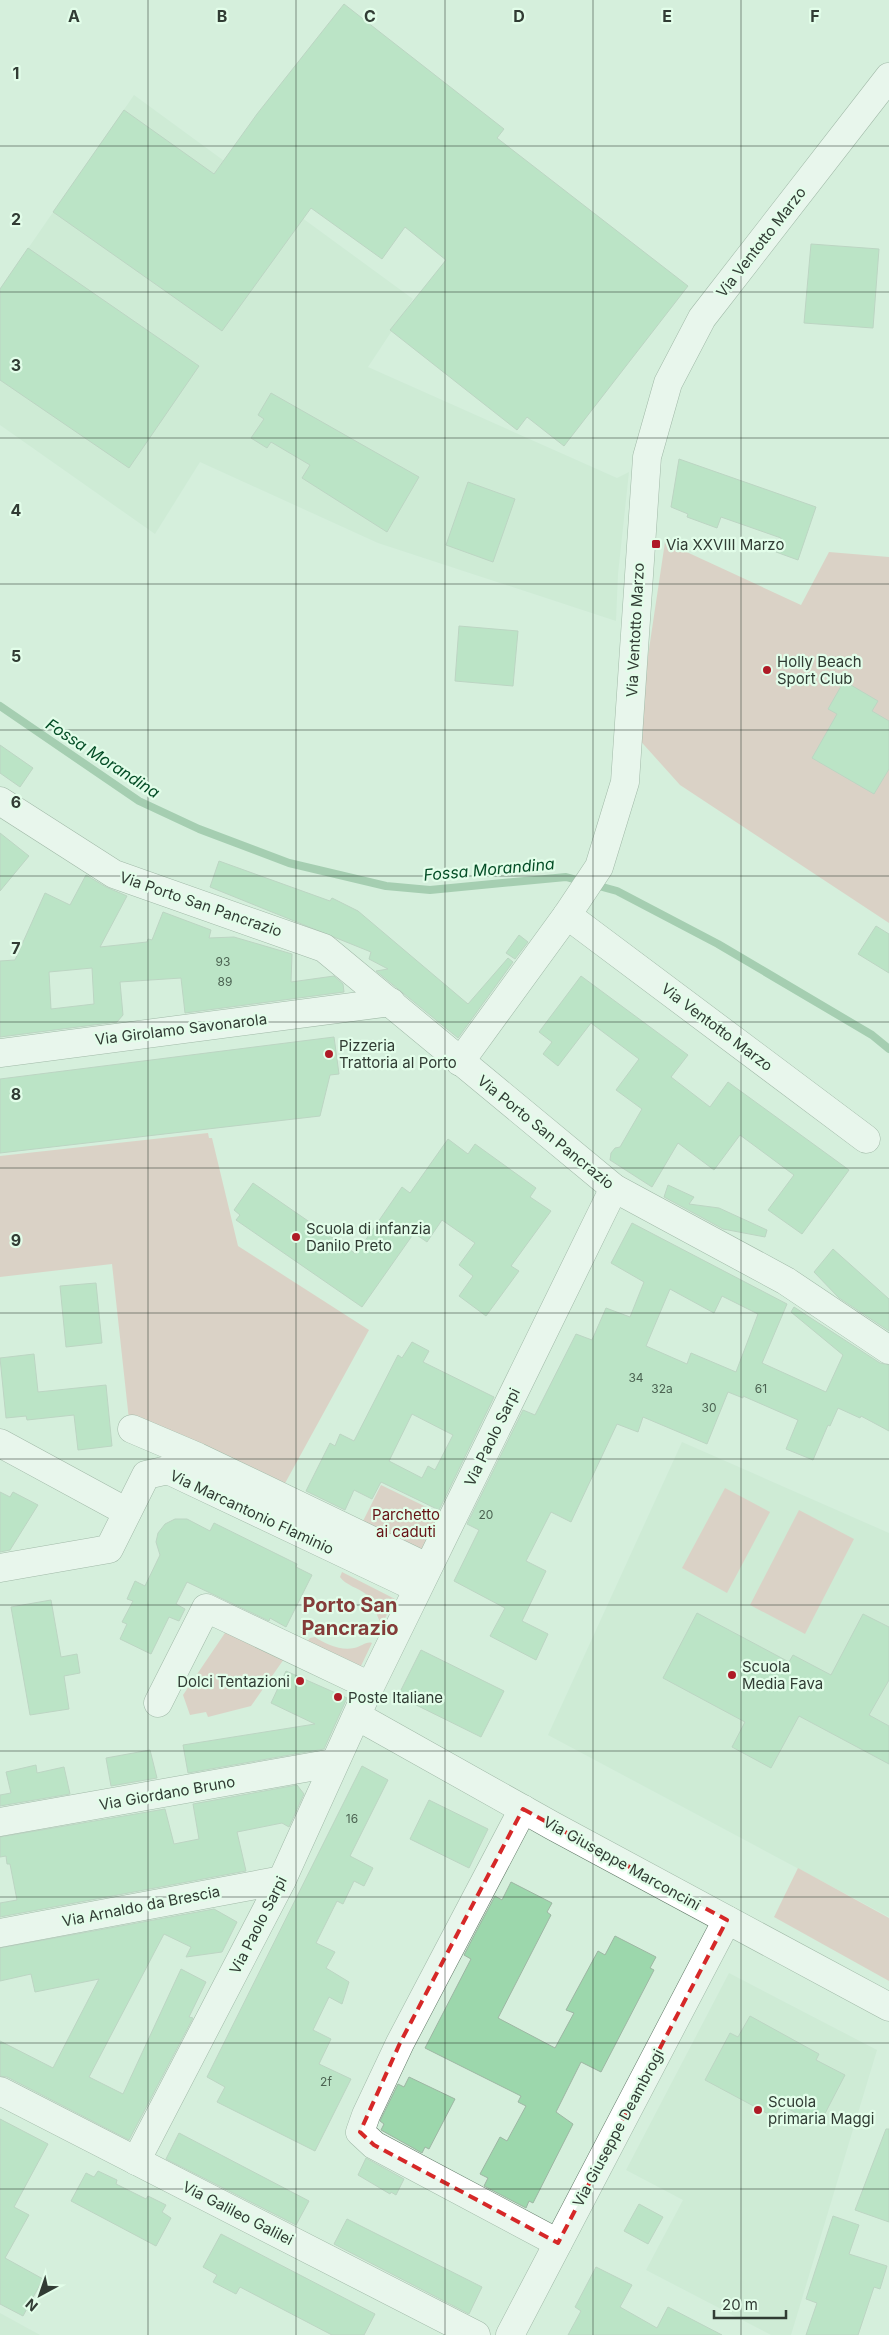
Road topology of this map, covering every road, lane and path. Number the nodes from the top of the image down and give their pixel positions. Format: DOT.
graph roads {
  1 [pos="889,77"];
  2 [pos="0,801"];
  3 [pos="567,914"];
  4 [pos="365,995"];
  5 [pos="391,1002"];
  6 [pos="0,1053"];
  7 [pos="460,1062"];
  8 [pos="866,1139"];
  9 [pos="614,1188"];
  10 [pos="889,1350"];
  11 [pos="132,1428"];
  12 [pos="0,1443"];
  13 [pos="127,1512"];
  14 [pos="0,1568"];
  15 [pos="422,1578"];
  16 [pos="370,1686"];
  17 [pos="158,1703"];
  18 [pos="357,1716"];
  19 [pos="333,1763"];
  20 [pos="523,1809"];
  21 [pos="0,1822"];
  22 [pos="282,1880"];
  23 [pos="727,1920"];
  24 [pos="0,1933"];
  25 [pos="889,2007"];
  26 [pos="0,2091"];
  27 [pos="136,2161"];
  28 [pos="558,2243"];
  29 [pos="476,2335"];
  30 [pos="510,2335"];
  1 -- 3 [label="street, Via Ventotto Marzo"];
  2 -- 4 [label="street, Via Porto San Pancrazio"];
  3 -- 7 [label="street, Via Ventotto Marzo"];
  3 -- 8 [label="street, Via Ventotto Marzo"];
  4 -- 5 [label="street, Via Girolamo Savonarola"];
  4 -- 6 [label="street, Via Girolamo Savonarola"];
  5 -- 7 [label="street, Via Porto San Pancrazio"];
  7 -- 9 [label="street, Via Porto San Pancrazio"];
  9 -- 10 [label="street, Via Porto San Pancrazio"];
  9 -- 15 [label="street, Via Paolo Sarpi"];
  11 -- 15 [label="street"];
  12 -- 13 [label="street"];
  13 -- 14 [label="street"];
  13 -- 15 [label="street, Via Marcantonio Flaminio"];
  15 -- 16 [label="street, Via Paolo Sarpi"];
  16 -- 17 [label="street"];
  16 -- 18 [label="street, Via Paolo Sarpi"];
  18 -- 19 [label="street, Via Paolo Sarpi"];
  18 -- 20 [label="street, Via Giuseppe Marconcini"];
  19 -- 21 [label="street, Via Giordano Bruno"];
  19 -- 22 [label="street, Via Paolo Sarpi"];
  20 -- 23 [label="street, Via Giuseppe Marconcini"];
  20 -- 28 [label="street"];
  22 -- 24 [label="street, Via Arnaldo da Brescia"];
  22 -- 27 [label="street, Via Paolo Sarpi"];
  23 -- 25 [label="street, Via Giuseppe Marconcini"];
  23 -- 28 [label="street, Via Giuseppe Deambrogi"];
  26 -- 27 [label="street, Via Galileo Galilei"];
  27 -- 29 [label="street, Via Galileo Galilei"];
  28 -- 30 [label="street, Via Giuseppe Deambrogi"];
}
